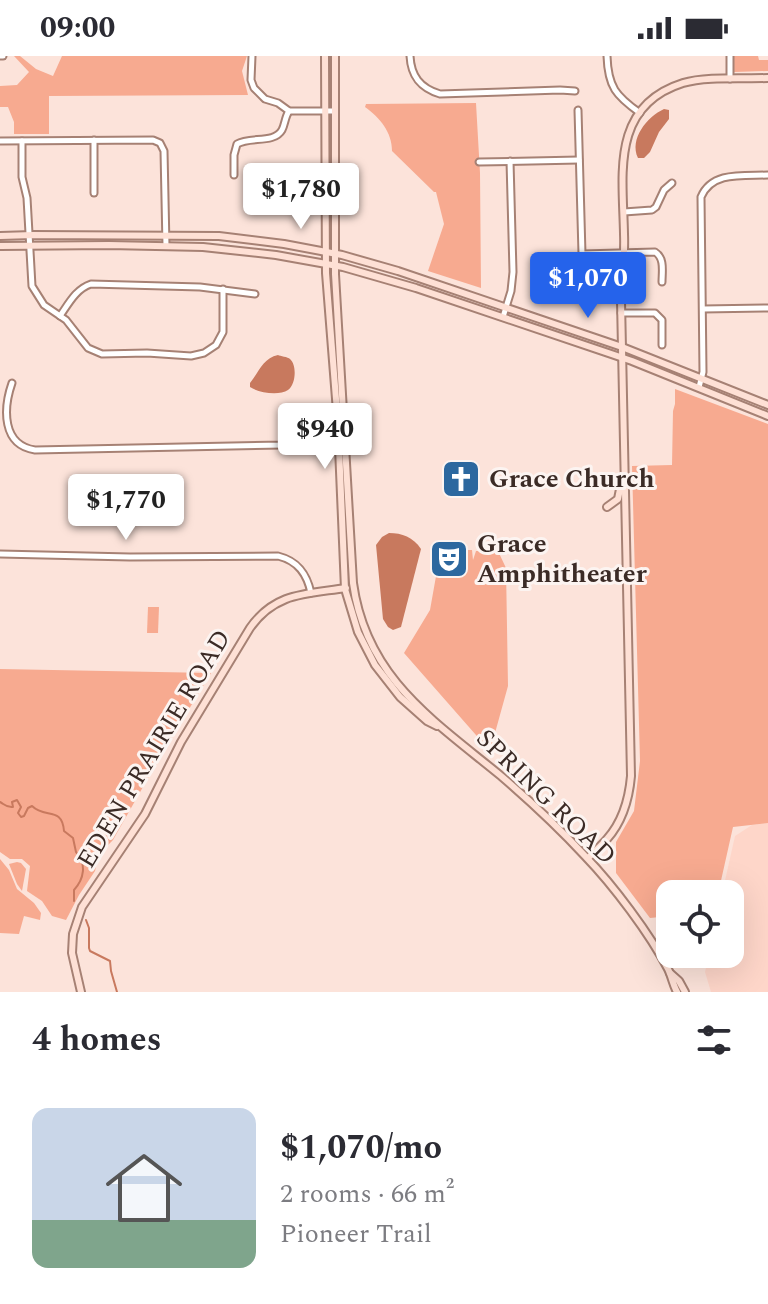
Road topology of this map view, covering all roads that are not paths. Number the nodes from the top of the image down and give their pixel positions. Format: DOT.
graph roads {
  1 [pos="252,56"];
  2 [pos="325,56"];
  3 [pos="335,56"];
  4 [pos="410,56"];
  5 [pos="607,56"];
  6 [pos="730,56"];
  7 [pos="768,78"];
  8 [pos="730,79"];
  9 [pos="575,91"];
  10 [pos="578,110"];
  11 [pos="289,111"];
  12 [pos="324,111"];
  13 [pos="334,111"];
  14 [pos="640,113"];
  15 [pos="94,140"];
  16 [pos="0,141"];
  17 [pos="22,141"];
  18 [pos="579,160"];
  19 [pos="510,161"];
  20 [pos="479,162"];
  21 [pos="234,175"];
  22 [pos="768,175"];
  23 [pos="672,183"];
  24 [pos="94,193"];
  25 [pos="624,212"];
  26 [pos="28,235"];
  27 [pos="165,235"];
  28 [pos="0,236"];
  29 [pos="29,245"];
  30 [pos="0,246"];
  31 [pos="166,246"];
  32 [pos="326,252"];
  33 [pos="625,252"];
  34 [pos="335,253"];
  35 [pos="582,254"];
  36 [pos="326,264"];
  37 [pos="335,266"];
  38 [pos="662,282"];
  39 [pos="580,285"];
  40 [pos="223,289"];
  41 [pos="255,294"];
  42 [pos="506,308"];
  43 [pos="768,308"];
  44 [pos="703,309"];
  45 [pos="621,313"];
  46 [pos="60,316"];
  47 [pos="503,317"];
  48 [pos="662,345"];
  49 [pos="622,347"];
  50 [pos="623,358"];
  51 [pos="702,377"];
  52 [pos="12,383"];
  53 [pos="699,387"];
  54 [pos="768,405"];
  55 [pos="768,416"];
  56 [pos="341,423"];
  57 [pos="623,468"];
  58 [pos="607,507"];
  59 [pos="0,554"];
  60 [pos="354,587"];
  61 [pos="345,589"];
  62 [pos="311,593"];
  63 [pos="447,732"];
  64 [pos="588,858"];
  65 [pos="669,971"];
  66 [pos="81,992"];
  67 [pos="677,992"];
  68 [pos="685,992"];
  1 -- 11 [label="street"];
  2 -- 12 [label="main road"];
  3 -- 13 [label="main road"];
  4 -- 9 [label="street"];
  5 -- 14 [label="street"];
  6 -- 8 [label="street"];
  7 -- 8 [label="main road"];
  8 -- 14 [label="main road"];
  10 -- 18 [label="street"];
  11 -- 12 [label="street"];
  11 -- 21 [label="street"];
  12 -- 13 [label="street"];
  12 -- 32 [label="main road"];
  13 -- 34 [label="main road"];
  14 -- 25 [label="main road"];
  15 -- 17 [label="street"];
  15 -- 24 [label="street"];
  15 -- 27 [label="street"];
  16 -- 17 [label="street"];
  17 -- 26 [label="street"];
  18 -- 19 [label="street"];
  18 -- 35 [label="street"];
  19 -- 20 [label="street"];
  19 -- 42 [label="street"];
  22 -- 44 [label="street"];
  23 -- 25 [label="street"];
  25 -- 33 [label="main road"];
  26 -- 27 [label="main road"];
  26 -- 28 [label="main road"];
  26 -- 29 [label="street"];
  27 -- 31 [label="street"];
  27 -- 32 [label="main road"];
  29 -- 30 [label="main road"];
  29 -- 31 [label="main road"];
  29 -- 46 [label="street"];
  31 -- 36 [label="main road"];
  32 -- 34 [label="main road"];
  32 -- 36 [label="main road"];
  33 -- 35 [label="street"];
  33 -- 38 [label="street"];
  33 -- 45 [label="main road"];
  34 -- 37 [label="main road"];
  34 -- 42 [label="main road"];
  35 -- 39 [label="street"];
  36 -- 37 [label="main road"];
  36 -- 56 [label="main road"];
  37 -- 47 [label="main road"];
  37 -- 56 [label="main road"];
  40 -- 41 [label="street"];
  40 -- 46 [label="street"];
  40 -- 46 [label="street"];
  42 -- 47 [label="street"];
  42 -- 49 [label="main road"];
  43 -- 44 [label="street"];
  44 -- 51 [label="street"];
  45 -- 48 [label="street"];
  45 -- 49 [label="main road"];
  47 -- 50 [label="main road"];
  49 -- 50 [label="main road"];
  49 -- 51 [label="main road"];
  50 -- 53 [label="main road"];
  50 -- 57 [label="main road"];
  51 -- 53 [label="street"];
  51 -- 54 [label="main road"];
  52 -- 56 [label="street"];
  53 -- 55 [label="main road"];
  56 -- 60 [label="main road"];
  56 -- 61 [label="main road"];
  57 -- 58 [label="main road"];
  57 -- 64 [label="main road"];
  59 -- 62 [label="street"];
  60 -- 61 [label="main road, EDEN PRAIRIE ROAD"];
  60 -- 63 [label="main road, SPRING ROAD"];
  61 -- 62 [label="main road, EDEN PRAIRIE ROAD"];
  61 -- 63 [label="main road, SPRING ROAD"];
  62 -- 66 [label="main road, EDEN PRAIRIE ROAD"];
  63 -- 64 [label="main road, SPRING ROAD"];
  64 -- 65 [label="main road, SPRING ROAD"];
  65 -- 67 [label="main road, SPRING ROAD"];
  65 -- 68 [label="main road, SPRING ROAD"];
}
